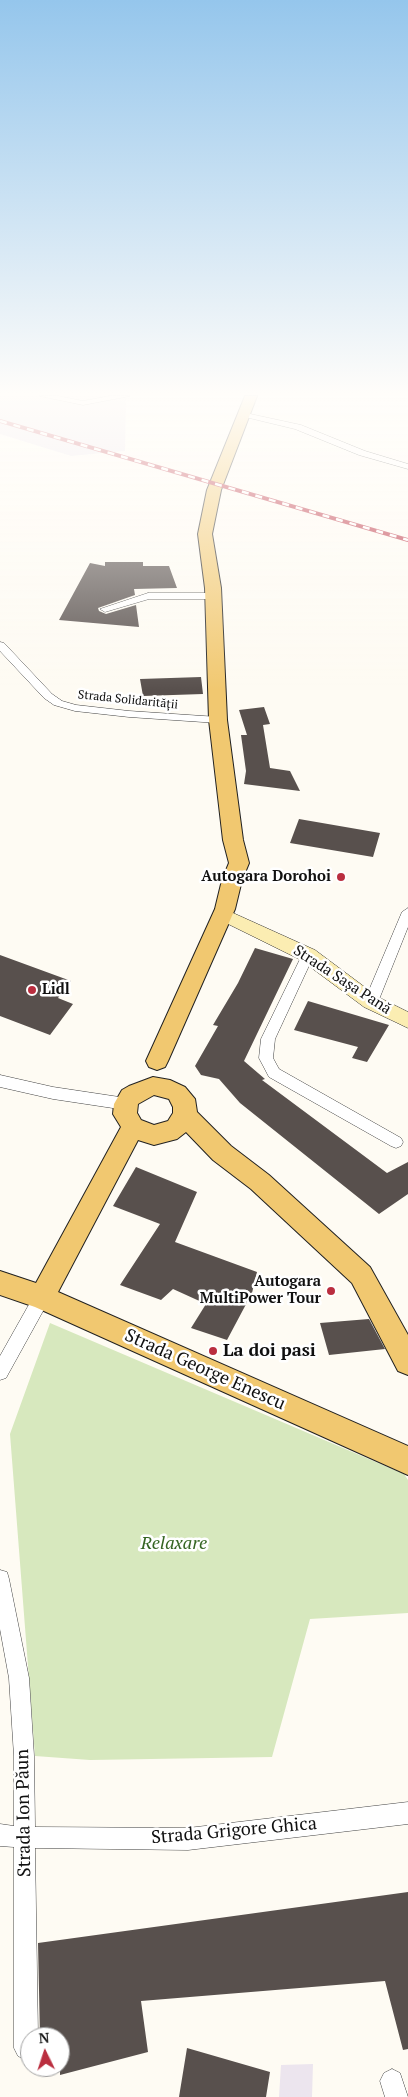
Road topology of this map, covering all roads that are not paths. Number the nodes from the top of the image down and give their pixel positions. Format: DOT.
graph roads {
  1 [pos="213,494"];
  2 [pos="213,596"];
  3 [pos="105,609"];
  4 [pos="0,645"];
  5 [pos="218,720"];
  6 [pos="408,912"];
  7 [pos="222,914"];
  8 [pos="308,955"];
  9 [pos="371,1002"];
  10 [pos="408,1021"];
  11 [pos="157,1061"];
  12 [pos="0,1081"];
  13 [pos="144,1088"];
  14 [pos="177,1093"];
  15 [pos="126,1104"];
  16 [pos="177,1124"];
  17 [pos="133,1127"];
  18 [pos="396,1142"];
  19 [pos="0,1283"];
  20 [pos="42,1296"];
  21 [pos="408,1362"];
  22 [pos="0,1372"];
  23 [pos="408,1461"];
  24 [pos="0,1579"];
  25 [pos="408,1813"];
  26 [pos="0,1835"];
  27 [pos="24,1837"];
  28 [pos="26,2027"];
  1 -- 2 [label="main road"];
  2 -- 3 [label="street"];
  2 -- 5 [label="main road"];
  4 -- 5 [label="street, Strada Solidarității"];
  5 -- 7 [label="main road"];
  6 -- 9 [label="street"];
  7 -- 8 [label="street, Strada Sașa Pană"];
  7 -- 11 [label="main road"];
  8 -- 9 [label="street, Strada Sașa Pană"];
  8 -- 18 [label="street"];
  9 -- 10 [label="street, Strada Sașa Pană"];
  11 -- 13 [label="main road"];
  11 -- 14 [label="main road"];
  12 -- 15 [label="street"];
  13 -- 14 [label="main road"];
  13 -- 15 [label="main road"];
  14 -- 16 [label="main road"];
  15 -- 17 [label="main road"];
  16 -- 17 [label="main road"];
  16 -- 21 [label="main road"];
  17 -- 20 [label="main road"];
  19 -- 20 [label="main road, Strada George Enescu"];
  20 -- 22 [label="street"];
  20 -- 23 [label="main road, Strada George Enescu"];
  24 -- 27 [label="street, Strada Ion Păun"];
  25 -- 27 [label="street, Strada Grigore Ghica"];
  26 -- 27 [label="street, Strada Grigore Ghica"];
  27 -- 28 [label="street, Strada Ion Păun"];
}
